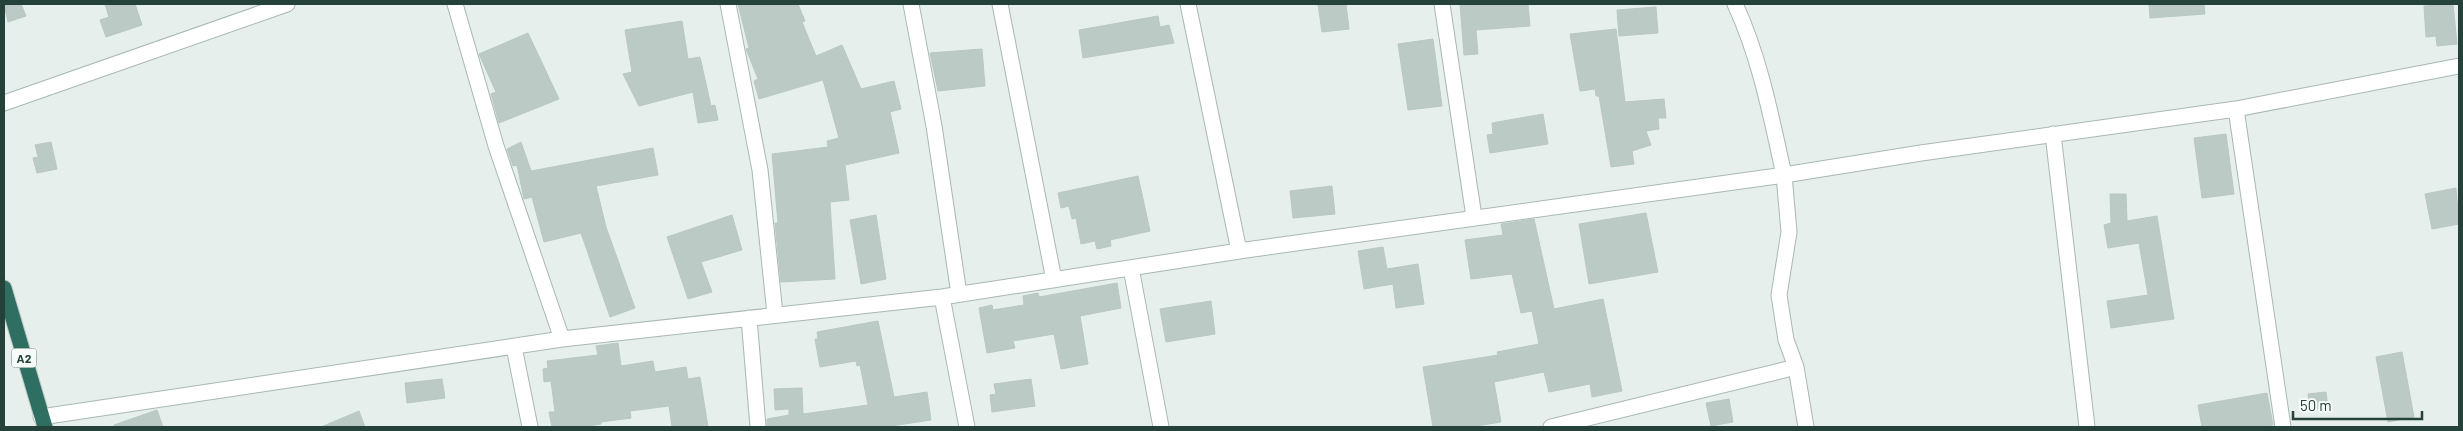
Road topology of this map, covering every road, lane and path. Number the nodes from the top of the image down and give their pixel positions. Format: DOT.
graph roads {
  1 [pos="285,4"];
  2 [pos="454,4"];
  3 [pos="728,4"];
  4 [pos="911,4"];
  5 [pos="1000,4"];
  6 [pos="1188,4"];
  7 [pos="1442,4"];
  8 [pos="1735,4"];
  9 [pos="2459,66"];
  10 [pos="4,103"];
  11 [pos="2236,109"];
  12 [pos="2053,134"];
  13 [pos="1784,175"];
  14 [pos="1474,217"];
  15 [pos="1239,251"];
  16 [pos="1131,268"];
  17 [pos="1054,280"];
  18 [pos="4,288"];
  19 [pos="959,294"];
  20 [pos="942,297"];
  21 [pos="775,314"];
  22 [pos="749,318"];
  23 [pos="562,339"];
  24 [pos="514,348"];
  25 [pos="1796,367"];
  26 [pos="43,422"];
  27 [pos="530,427"];
  28 [pos="758,427"];
  29 [pos="967,427"];
  30 [pos="1161,427"];
  31 [pos="1551,427"];
  32 [pos="1806,427"];
  33 [pos="2087,427"];
  34 [pos="2283,427"];
  1 -- 10 [label="street"];
  2 -- 23 [label="street"];
  3 -- 21 [label="street"];
  4 -- 19 [label="street"];
  5 -- 17 [label="street"];
  6 -- 15 [label="street"];
  7 -- 14 [label="street"];
  8 -- 13 [label="street"];
  9 -- 11 [label="street"];
  11 -- 12 [label="street"];
  11 -- 34 [label="street"];
  12 -- 13 [label="street"];
  12 -- 33 [label="street"];
  13 -- 14 [label="street"];
  13 -- 25 [label="street"];
  14 -- 15 [label="street"];
  15 -- 16 [label="street"];
  16 -- 17 [label="street"];
  16 -- 30 [label="street"];
  17 -- 19 [label="street"];
  18 -- 26 [label="highway, A2"];
  19 -- 20 [label="street"];
  20 -- 21 [label="street"];
  20 -- 29 [label="street"];
  21 -- 22 [label="street"];
  22 -- 23 [label="street"];
  22 -- 28 [label="street"];
  23 -- 24 [label="street"];
  24 -- 26 [label="street"];
  24 -- 27 [label="street"];
  25 -- 31 [label="street"];
  25 -- 32 [label="street"];
}
